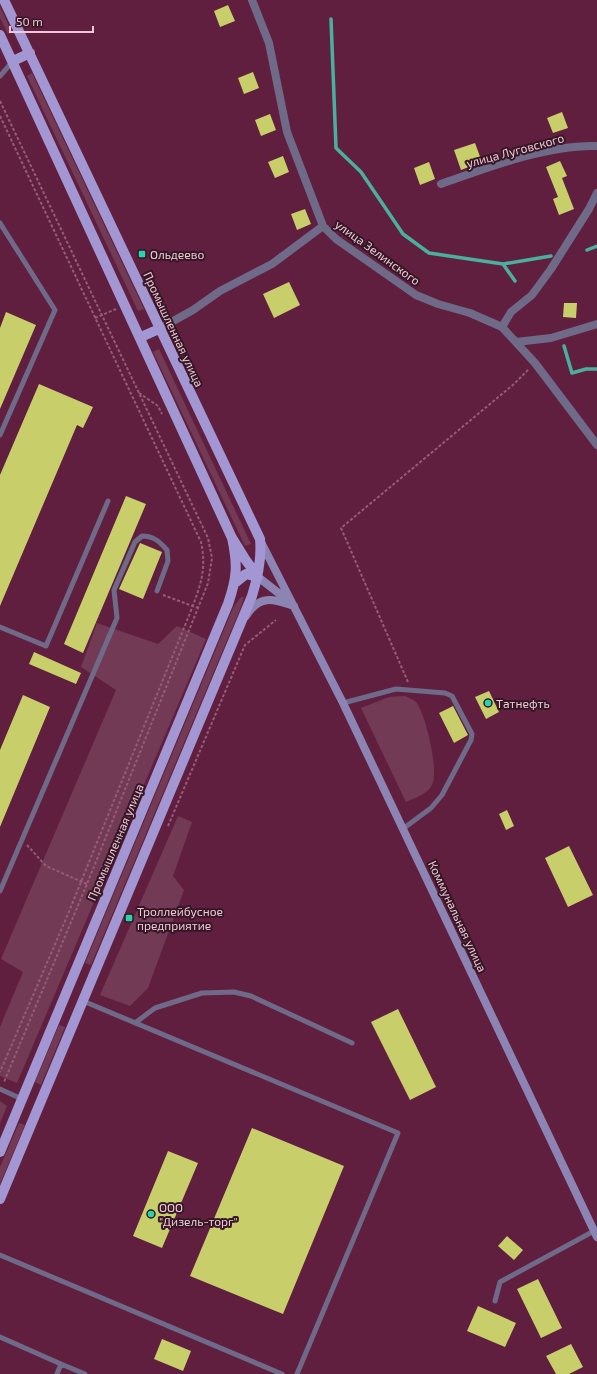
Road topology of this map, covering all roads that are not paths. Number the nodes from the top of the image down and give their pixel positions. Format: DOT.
graph roads {
  1 [pos="4,0"];
  2 [pos="252,0"];
  3 [pos="0,36"];
  4 [pos="30,53"];
  5 [pos="13,61"];
  6 [pos="0,76"];
  7 [pos="597,146"];
  8 [pos="441,184"];
  9 [pos="597,193"];
  10 [pos="0,223"];
  11 [pos="323,226"];
  12 [pos="597,324"];
  13 [pos="502,327"];
  14 [pos="160,329"];
  15 [pos="141,337"];
  16 [pos="516,342"];
  17 [pos="0,435"];
  18 [pos="597,445"];
  19 [pos="108,501"];
  20 [pos="232,538"];
  21 [pos="260,539"];
  22 [pos="258,577"];
  23 [pos="236,582"];
  24 [pos="157,591"];
  25 [pos="294,606"];
  26 [pos="241,623"];
  27 [pos="0,627"];
  28 [pos="343,703"];
  29 [pos="404,828"];
  30 [pos="0,891"];
  31 [pos="66,994"];
  32 [pos="83,1001"];
  33 [pos="135,1023"];
  34 [pos="352,1043"];
  35 [pos="0,1089"];
  36 [pos="22,1099"];
  37 [pos="39,1106"];
  38 [pos="0,1152"];
  39 [pos="0,1199"];
  40 [pos="596,1234"];
  41 [pos="0,1256"];
  42 [pos="495,1301"];
  43 [pos="0,1337"];
  44 [pos="61,1364"];
  45 [pos="57,1374"];
  46 [pos="85,1374"];
  47 [pos="282,1374"];
  48 [pos="298,1374"];
  1 -- 4 [label="main road, Промышленная улица"];
  2 -- 11 [label="street"];
  3 -- 5 [label="main road, Промышленная улица"];
  4 -- 5 [label="main road"];
  4 -- 14 [label="main road, Промышленная улица"];
  5 -- 6 [label="lane"];
  5 -- 15 [label="main road, Промышленная улица"];
  7 -- 8 [label="street, улица Луговского"];
  9 -- 13 [label="street"];
  10 -- 17 [label="lane"];
  11 -- 13 [label="street, улица Зелинского"];
  11 -- 14 [label="street"];
  12 -- 16 [label="street"];
  13 -- 16 [label="street, улица Зелинского"];
  14 -- 15 [label="main road"];
  14 -- 21 [label="main road, Промышленная улица"];
  15 -- 20 [label="main road, Промышленная улица"];
  16 -- 18 [label="street, улица Зелинского"];
  19 -- 27 [label="lane"];
  20 -- 22 [label="main road, Промышленная улица"];
  20 -- 23 [label="main road, Промышленная улица"];
  21 -- 22 [label="main road, Промышленная улица"];
  21 -- 25 [label="main road, Промышленная улица"];
  22 -- 23 [label="main road"];
  22 -- 25 [label="main road, Промышленная улица"];
  22 -- 26 [label="main road, Промышленная улица"];
  23 -- 31 [label="main road, Промышленная улица"];
  24 -- 30 [label="lane"];
  25 -- 26 [label="main road, Промышленная улица"];
  25 -- 28 [label="main road, Коммунальная улица"];
  26 -- 32 [label="main road, Промышленная улица"];
  28 -- 29 [label="main road, Коммунальная улица"];
  28 -- 29 [label="lane"];
  29 -- 40 [label="main road, Коммунальная улица"];
  31 -- 32 [label="main road"];
  31 -- 36 [label="main road, Промышленная улица"];
  32 -- 33 [label="lane"];
  32 -- 37 [label="main road, Промышленная улица"];
  33 -- 34 [label="lane"];
  33 -- 48 [label="lane"];
  35 -- 36 [label="lane"];
  36 -- 37 [label="main road"];
  36 -- 38 [label="main road, Промышленная улица"];
  37 -- 39 [label="main road, Промышленная улица"];
  40 -- 42 [label="lane"];
  41 -- 47 [label="lane"];
  43 -- 44 [label="lane"];
  44 -- 45 [label="lane"];
  44 -- 46 [label="lane"];
}
